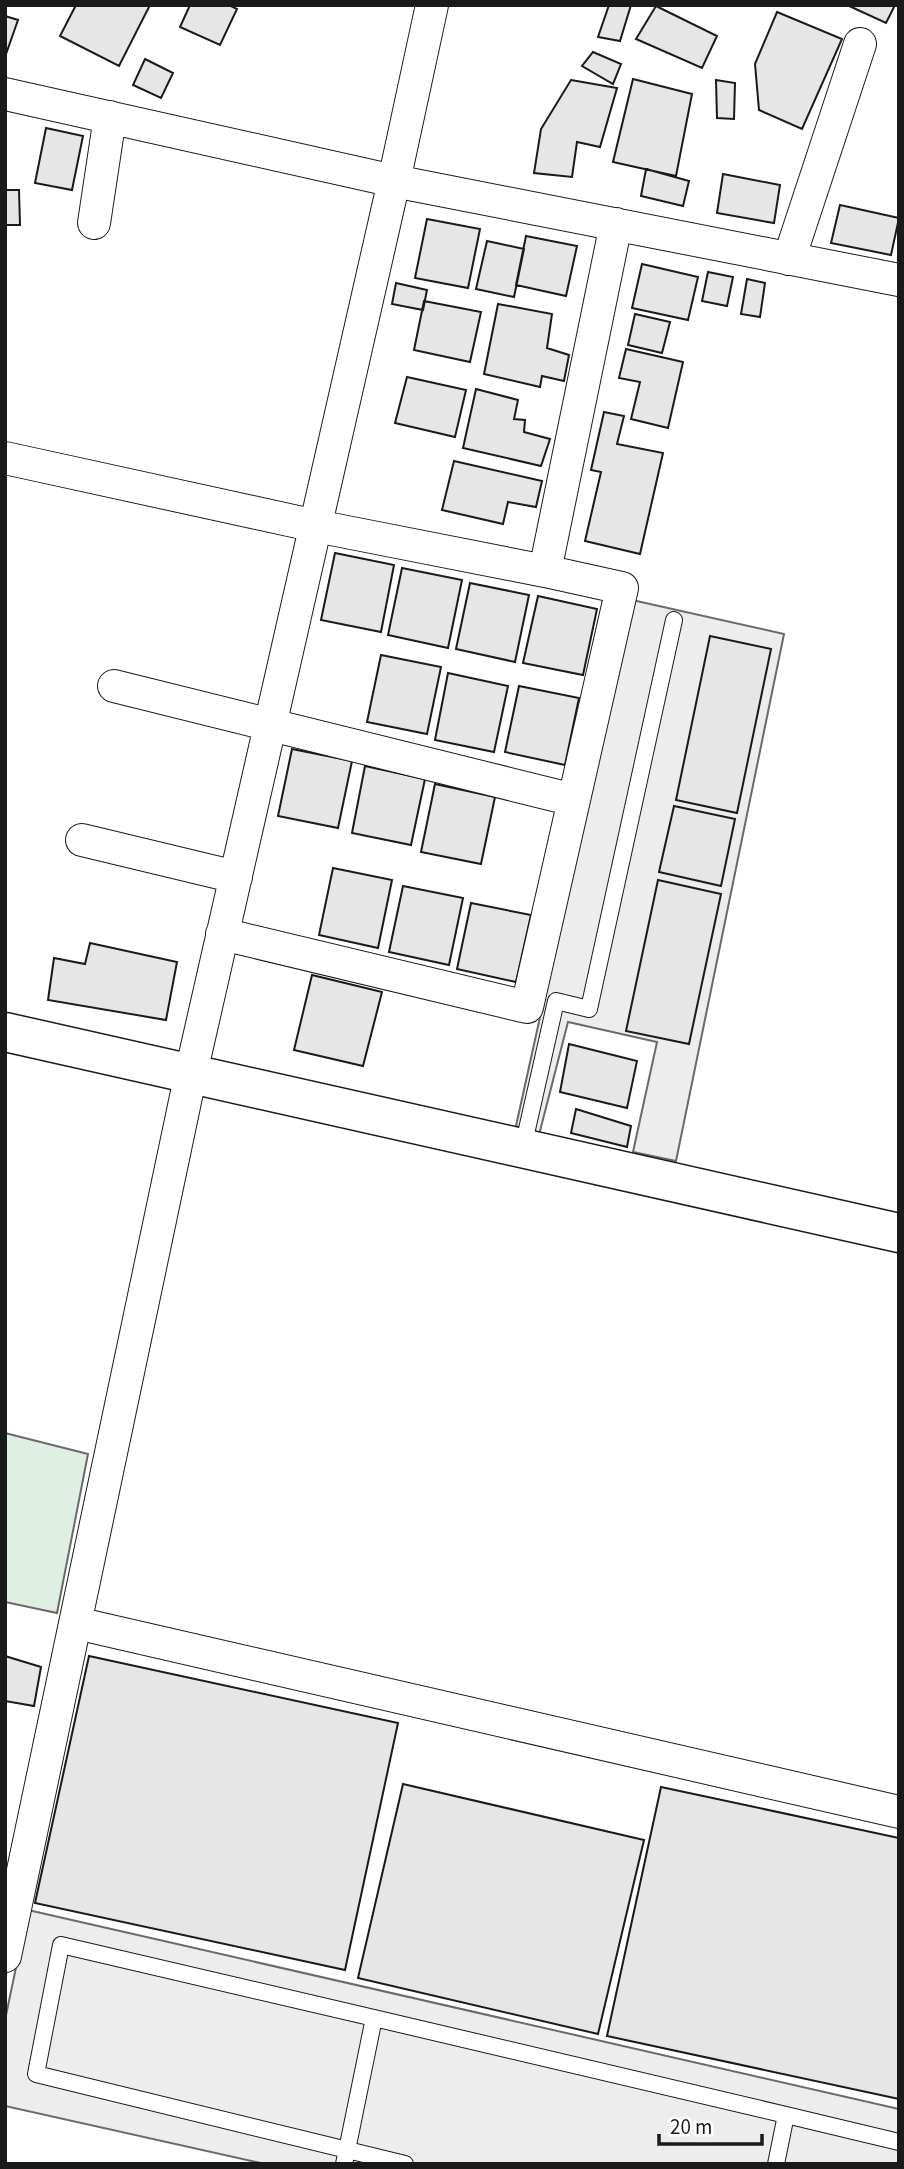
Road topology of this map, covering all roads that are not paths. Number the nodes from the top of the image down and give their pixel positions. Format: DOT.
graph roads {
  1 [pos="432,5"];
  2 [pos="860,44"];
  3 [pos="5,94"];
  4 [pos="110,117"];
  5 [pos="394,181"];
  6 [pos="94,223"];
  7 [pos="615,224"];
  8 [pos="789,259"];
  9 [pos="899,280"];
  10 [pos="5,458"];
  11 [pos="316,526"];
  12 [pos="545,571"];
  13 [pos="674,620"];
  14 [pos="114,686"];
  15 [pos="271,725"];
  16 [pos="574,800"];
  17 [pos="82,840"];
  18 [pos="236,877"];
  19 [pos="222,934"];
  20 [pos="5,1032"];
  21 [pos="191,1073"];
  22 [pos="523,1147"];
  23 [pos="899,1233"];
  24 [pos="76,1623"];
  25 [pos="899,1812"];
  26 [pos="5,1956"];
  27 [pos="374,2018"];
  28 [pos="786,2116"];
  29 [pos="899,2142"];
  30 [pos="345,2157"];
  31 [pos="405,2164"];
  32 [pos="776,2164"];
  1 -- 5 [label="street"];
  2 -- 8 [label="street"];
  3 -- 4 [label="street"];
  4 -- 5 [label="street"];
  4 -- 6 [label="street"];
  5 -- 7 [label="street"];
  5 -- 11 [label="street"];
  7 -- 8 [label="street"];
  7 -- 12 [label="street"];
  8 -- 9 [label="street"];
  10 -- 11 [label="street"];
  11 -- 12 [label="street"];
  11 -- 15 [label="street"];
  12 -- 16 [label="street"];
  13 -- 22 [label="lane"];
  14 -- 15 [label="street"];
  15 -- 16 [label="street"];
  15 -- 18 [label="street"];
  16 -- 19 [label="street"];
  17 -- 18 [label="street"];
  18 -- 19 [label="street"];
  19 -- 21 [label="street"];
  20 -- 21 [label="street"];
  21 -- 22 [label="street"];
  21 -- 24 [label="street"];
  22 -- 23 [label="street"];
  24 -- 25 [label="street"];
  24 -- 26 [label="street"];
  27 -- 28 [label="lane"];
  27 -- 30 [label="lane"];
  27 -- 30 [label="lane"];
  28 -- 29 [label="lane"];
  28 -- 32 [label="lane"];
  30 -- 31 [label="lane"];
}
